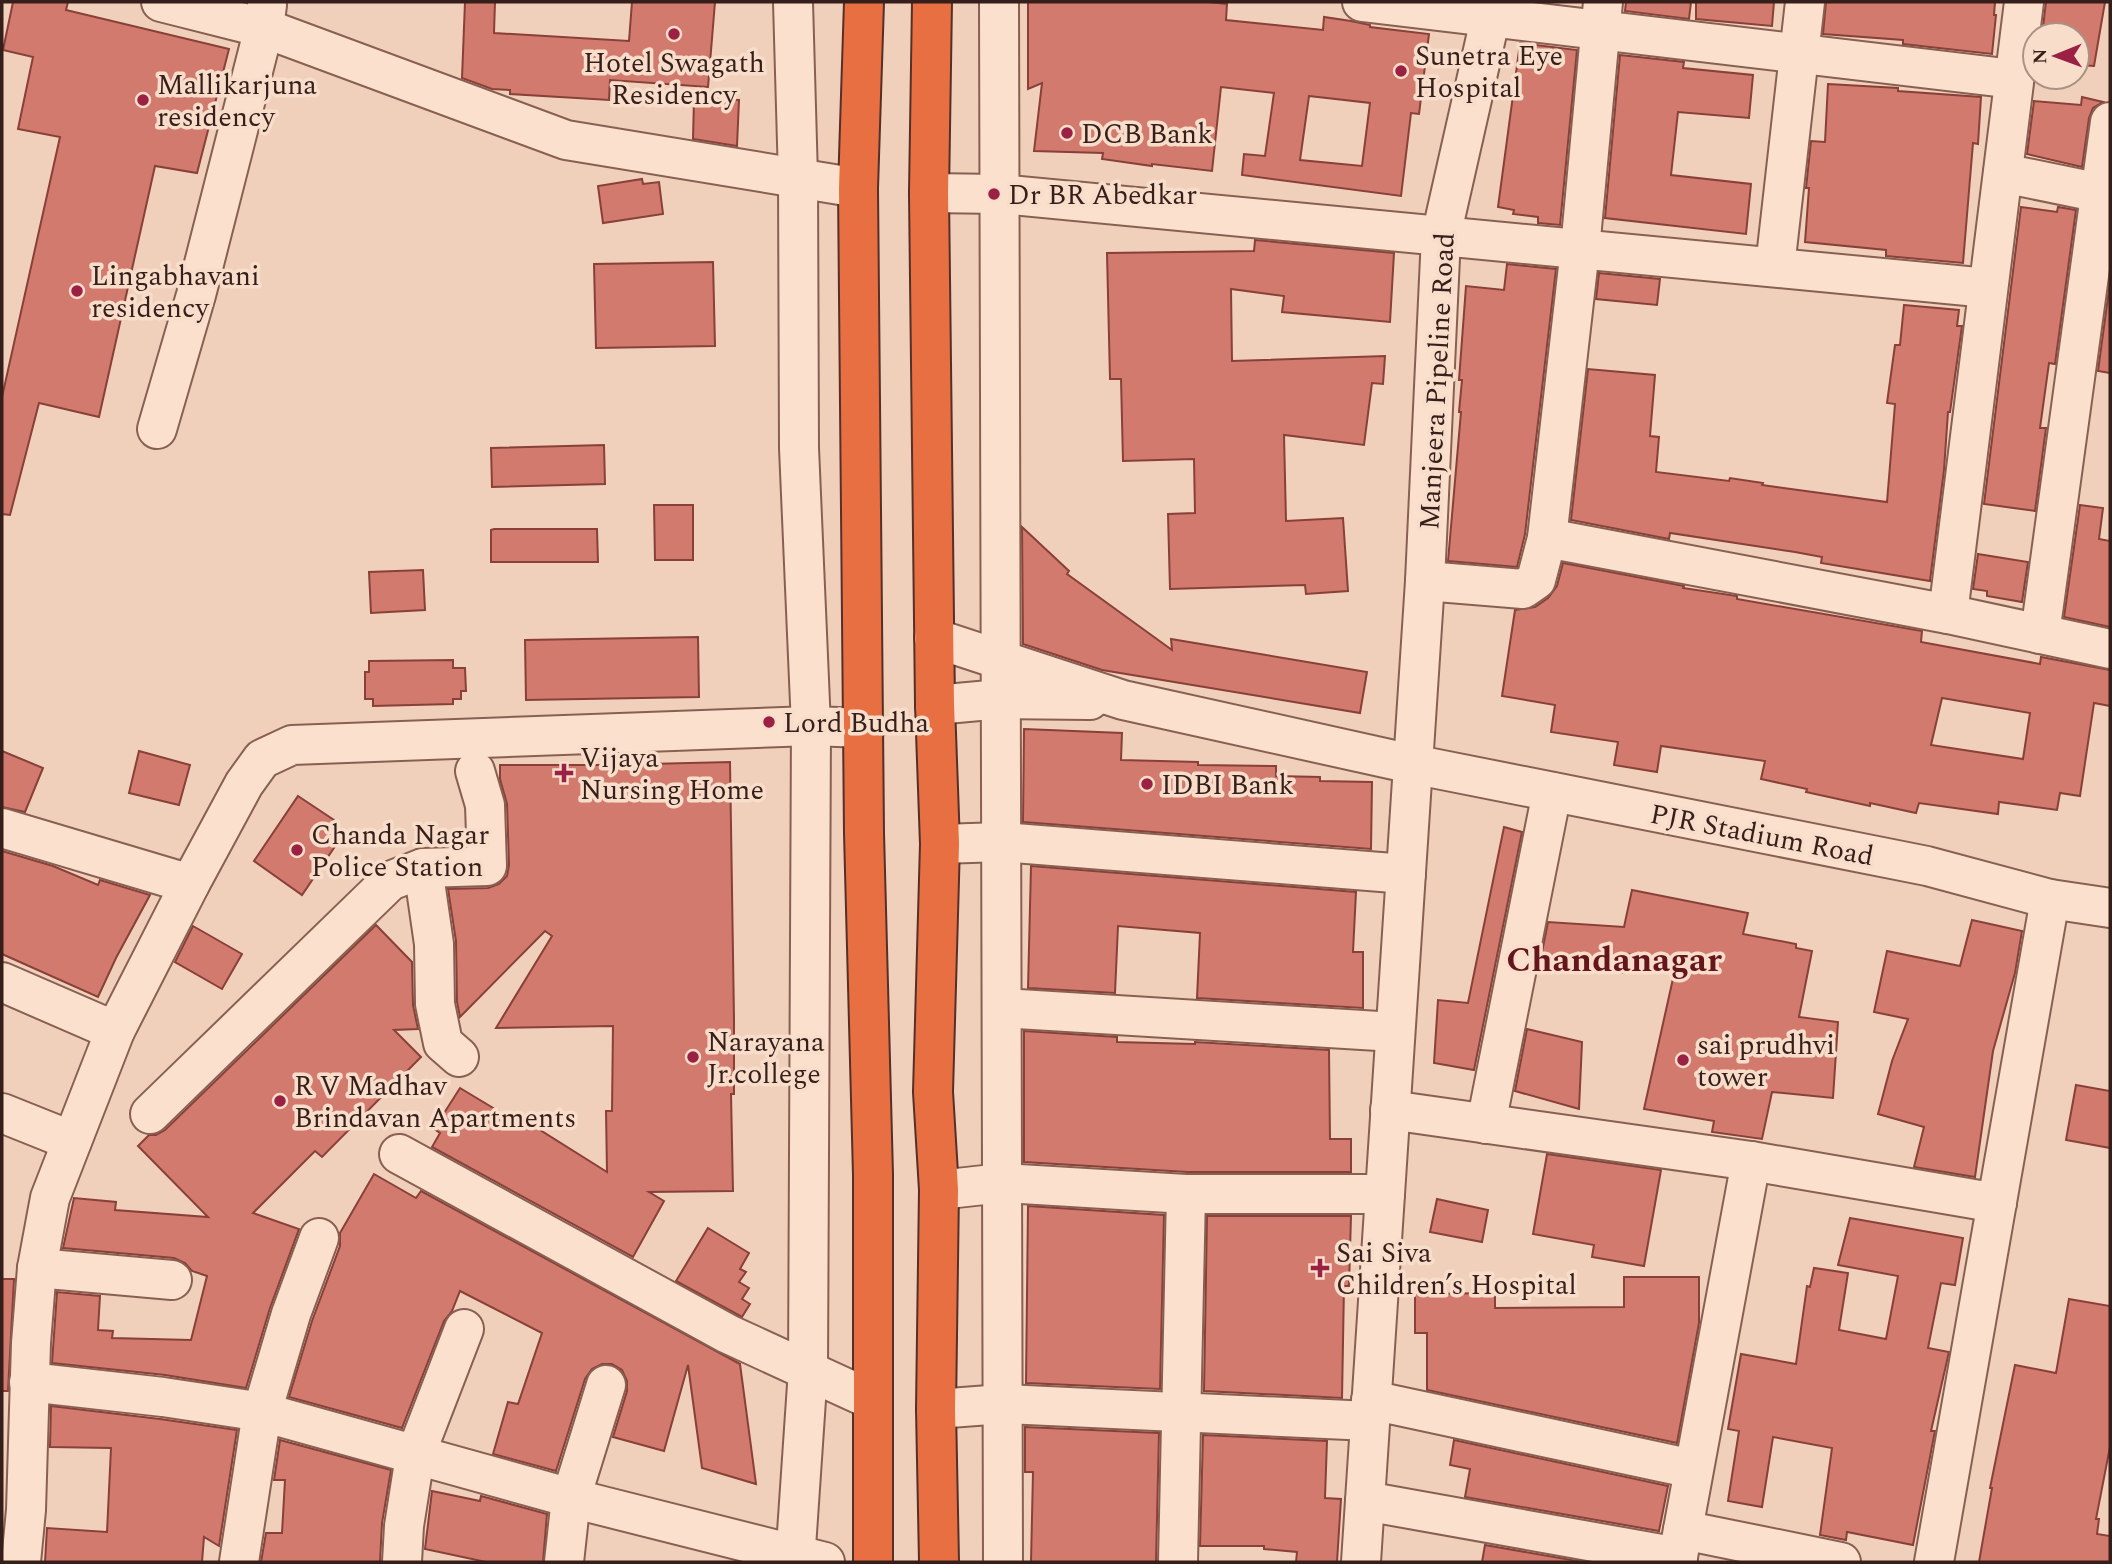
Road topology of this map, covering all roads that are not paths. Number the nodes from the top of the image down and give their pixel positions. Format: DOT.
graph roads {
  1 [pos="161,2"];
  2 [pos="793,2"];
  3 [pos="864,2"];
  4 [pos="932,2"];
  5 [pos="999,2"];
  6 [pos="1362,2"];
  7 [pos="1805,2"];
  8 [pos="2024,2"];
  9 [pos="1492,9"];
  10 [pos="1602,16"];
  11 [pos="272,22"];
  12 [pos="1799,54"];
  13 [pos="2014,79"];
  14 [pos="2110,122"];
  15 [pos="2003,173"];
  16 [pos="798,178"];
  17 [pos="858,188"];
  18 [pos="929,193"];
  19 [pos="1000,194"];
  20 [pos="2106,194"];
  21 [pos="1441,236"];
  22 [pos="1580,249"];
  23 [pos="1775,267"];
  24 [pos="1988,288"];
  25 [pos="157,429"];
  26 [pos="1546,538"];
  27 [pos="1424,581"];
  28 [pos="1948,614"];
  29 [pos="2040,634"];
  30 [pos="934,638"];
  31 [pos="2110,649"];
  32 [pos="1001,659"];
  33 [pos="1001,699"];
  34 [pos="1123,700"];
  35 [pos="935,705"];
  36 [pos="811,726"];
  37 [pos="865,728"];
  38 [pos="1412,764"];
  39 [pos="475,771"];
  40 [pos="1552,792"];
  41 [pos="2,828"];
  42 [pos="1002,842"];
  43 [pos="940,844"];
  44 [pos="423,868"];
  45 [pos="1406,874"];
  46 [pos="190,884"];
  47 [pos="2050,899"];
  48 [pos="2110,908"];
  49 [pos="2,982"];
  50 [pos="1002,1008"];
  51 [pos="115,1031"];
  52 [pos="1395,1032"];
  53 [pos="458,1057"];
  54 [pos="872,1089"];
  55 [pos="933,1092"];
  56 [pos="1390,1110"];
  57 [pos="2,1113"];
  58 [pos="150,1114"];
  59 [pos="1486,1124"];
  60 [pos="72,1141"];
  61 [pos="399,1154"];
  62 [pos="1751,1161"];
  63 [pos="1002,1183"];
  64 [pos="939,1190"];
  65 [pos="1186,1194"];
  66 [pos="1385,1194"];
  67 [pos="1997,1203"];
  68 [pos="319,1238"];
  69 [pos="37,1268"];
  70 [pos="172,1280"];
  71 [pos="464,1329"];
  72 [pos="16,1341"];
  73 [pos="808,1370"];
  74 [pos="29,1382"];
  75 [pos="606,1385"];
  76 [pos="872,1400"];
  77 [pos="1003,1404"];
  78 [pos="936,1409"];
  79 [pos="1182,1411"];
  80 [pos="1371,1411"];
  81 [pos="262,1412"];
  82 [pos="415,1456"];
  83 [pos="1693,1468"];
  84 [pos="571,1498"];
  85 [pos="1364,1502"];
  86 [pos="14,1510"];
  87 [pos="1679,1550"];
  88 [pos="805,1560"];
  89 [pos="21,1562"];
  90 [pos="239,1562"];
  91 [pos="402,1562"];
  92 [pos="564,1562"];
  93 [pos="873,1562"];
  94 [pos="939,1562"];
  95 [pos="1003,1562"];
  96 [pos="1178,1562"];
  97 [pos="1361,1562"];
  98 [pos="1841,1562"];
  99 [pos="1934,1562"];
  1 -- 11 [label="street"];
  2 -- 16 [label="street"];
  3 -- 17 [label="highway"];
  4 -- 18 [label="highway"];
  5 -- 19 [label="street"];
  6 -- 9 [label="street"];
  7 -- 12 [label="street"];
  8 -- 13 [label="street"];
  9 -- 10 [label="street"];
  9 -- 21 [label="street, Manjeera Pipeline Road"];
  10 -- 12 [label="street"];
  10 -- 22 [label="street"];
  11 -- 16 [label="street"];
  11 -- 25 [label="street"];
  12 -- 13 [label="street"];
  12 -- 23 [label="street"];
  13 -- 15 [label="street"];
  14 -- 20 [label="street"];
  15 -- 20 [label="street"];
  15 -- 24 [label="street"];
  16 -- 17 [label="street"];
  16 -- 36 [label="street"];
  17 -- 37 [label="highway"];
  18 -- 19 [label="street"];
  18 -- 30 [label="highway"];
  19 -- 21 [label="street"];
  19 -- 32 [label="street"];
  20 -- 29 [label="street"];
  21 -- 22 [label="street"];
  21 -- 27 [label="street, Manjeera Pipeline Road"];
  22 -- 23 [label="street"];
  22 -- 26 [label="street"];
  23 -- 24 [label="street"];
  24 -- 28 [label="street"];
  26 -- 27 [label="street"];
  26 -- 28 [label="street"];
  27 -- 38 [label="street, Manjeera Pipeline Road"];
  28 -- 29 [label="street"];
  29 -- 31 [label="street"];
  30 -- 32 [label="street"];
  30 -- 35 [label="highway"];
  32 -- 33 [label="street"];
  32 -- 34 [label="street"];
  33 -- 34 [label="street"];
  33 -- 35 [label="street"];
  33 -- 42 [label="street"];
  34 -- 38 [label="street, PJR Stadium Road"];
  35 -- 43 [label="highway"];
  36 -- 37 [label="street"];
  36 -- 46 [label="street"];
  36 -- 73 [label="street"];
  37 -- 54 [label="highway"];
  38 -- 40 [label="street, PJR Stadium Road"];
  38 -- 45 [label="street, Manjeera Pipeline Road"];
  39 -- 44 [label="street"];
  40 -- 47 [label="street, PJR Stadium Road"];
  40 -- 59 [label="street"];
  41 -- 46 [label="street"];
  42 -- 43 [label="street"];
  42 -- 45 [label="street"];
  42 -- 50 [label="street"];
  43 -- 55 [label="highway"];
  44 -- 53 [label="street"];
  44 -- 58 [label="street"];
  45 -- 52 [label="street, Manjeera Pipeline Road"];
  46 -- 51 [label="street"];
  47 -- 48 [label="street, PJR Stadium Road"];
  47 -- 67 [label="street"];
  49 -- 51 [label="street"];
  50 -- 52 [label="street"];
  50 -- 63 [label="street"];
  51 -- 60 [label="street"];
  52 -- 56 [label="street, Manjeera Pipeline Road"];
  54 -- 55 [label="highway"];
  54 -- 76 [label="highway"];
  55 -- 64 [label="highway"];
  56 -- 59 [label="street"];
  56 -- 66 [label="street, Manjeera Pipeline Road"];
  57 -- 60 [label="street"];
  59 -- 62 [label="street"];
  60 -- 69 [label="street"];
  61 -- 73 [label="street"];
  62 -- 67 [label="street"];
  62 -- 83 [label="street"];
  63 -- 64 [label="street"];
  63 -- 65 [label="street"];
  63 -- 77 [label="street"];
  64 -- 78 [label="highway"];
  65 -- 66 [label="street"];
  65 -- 79 [label="street"];
  66 -- 80 [label="street, Manjeera Pipeline Road"];
  67 -- 99 [label="street"];
  68 -- 81 [label="street"];
  69 -- 70 [label="street"];
  69 -- 72 [label="street"];
  71 -- 82 [label="street"];
  72 -- 74 [label="street"];
  73 -- 76 [label="street"];
  73 -- 88 [label="street"];
  74 -- 81 [label="street"];
  74 -- 86 [label="street"];
  75 -- 84 [label="street"];
  76 -- 93 [label="highway"];
  77 -- 78 [label="street"];
  77 -- 79 [label="street"];
  77 -- 95 [label="street"];
  78 -- 94 [label="highway"];
  79 -- 80 [label="street"];
  79 -- 96 [label="street"];
  80 -- 83 [label="street"];
  80 -- 85 [label="street, Manjeera Pipeline Road"];
  81 -- 82 [label="street"];
  81 -- 90 [label="street"];
  82 -- 84 [label="street"];
  82 -- 91 [label="street"];
  83 -- 87 [label="street"];
  84 -- 88 [label="street"];
  84 -- 92 [label="street"];
  85 -- 87 [label="street"];
  85 -- 97 [label="street, Manjeera Pipeline Road"];
  86 -- 89 [label="street"];
  87 -- 98 [label="street"];
}
